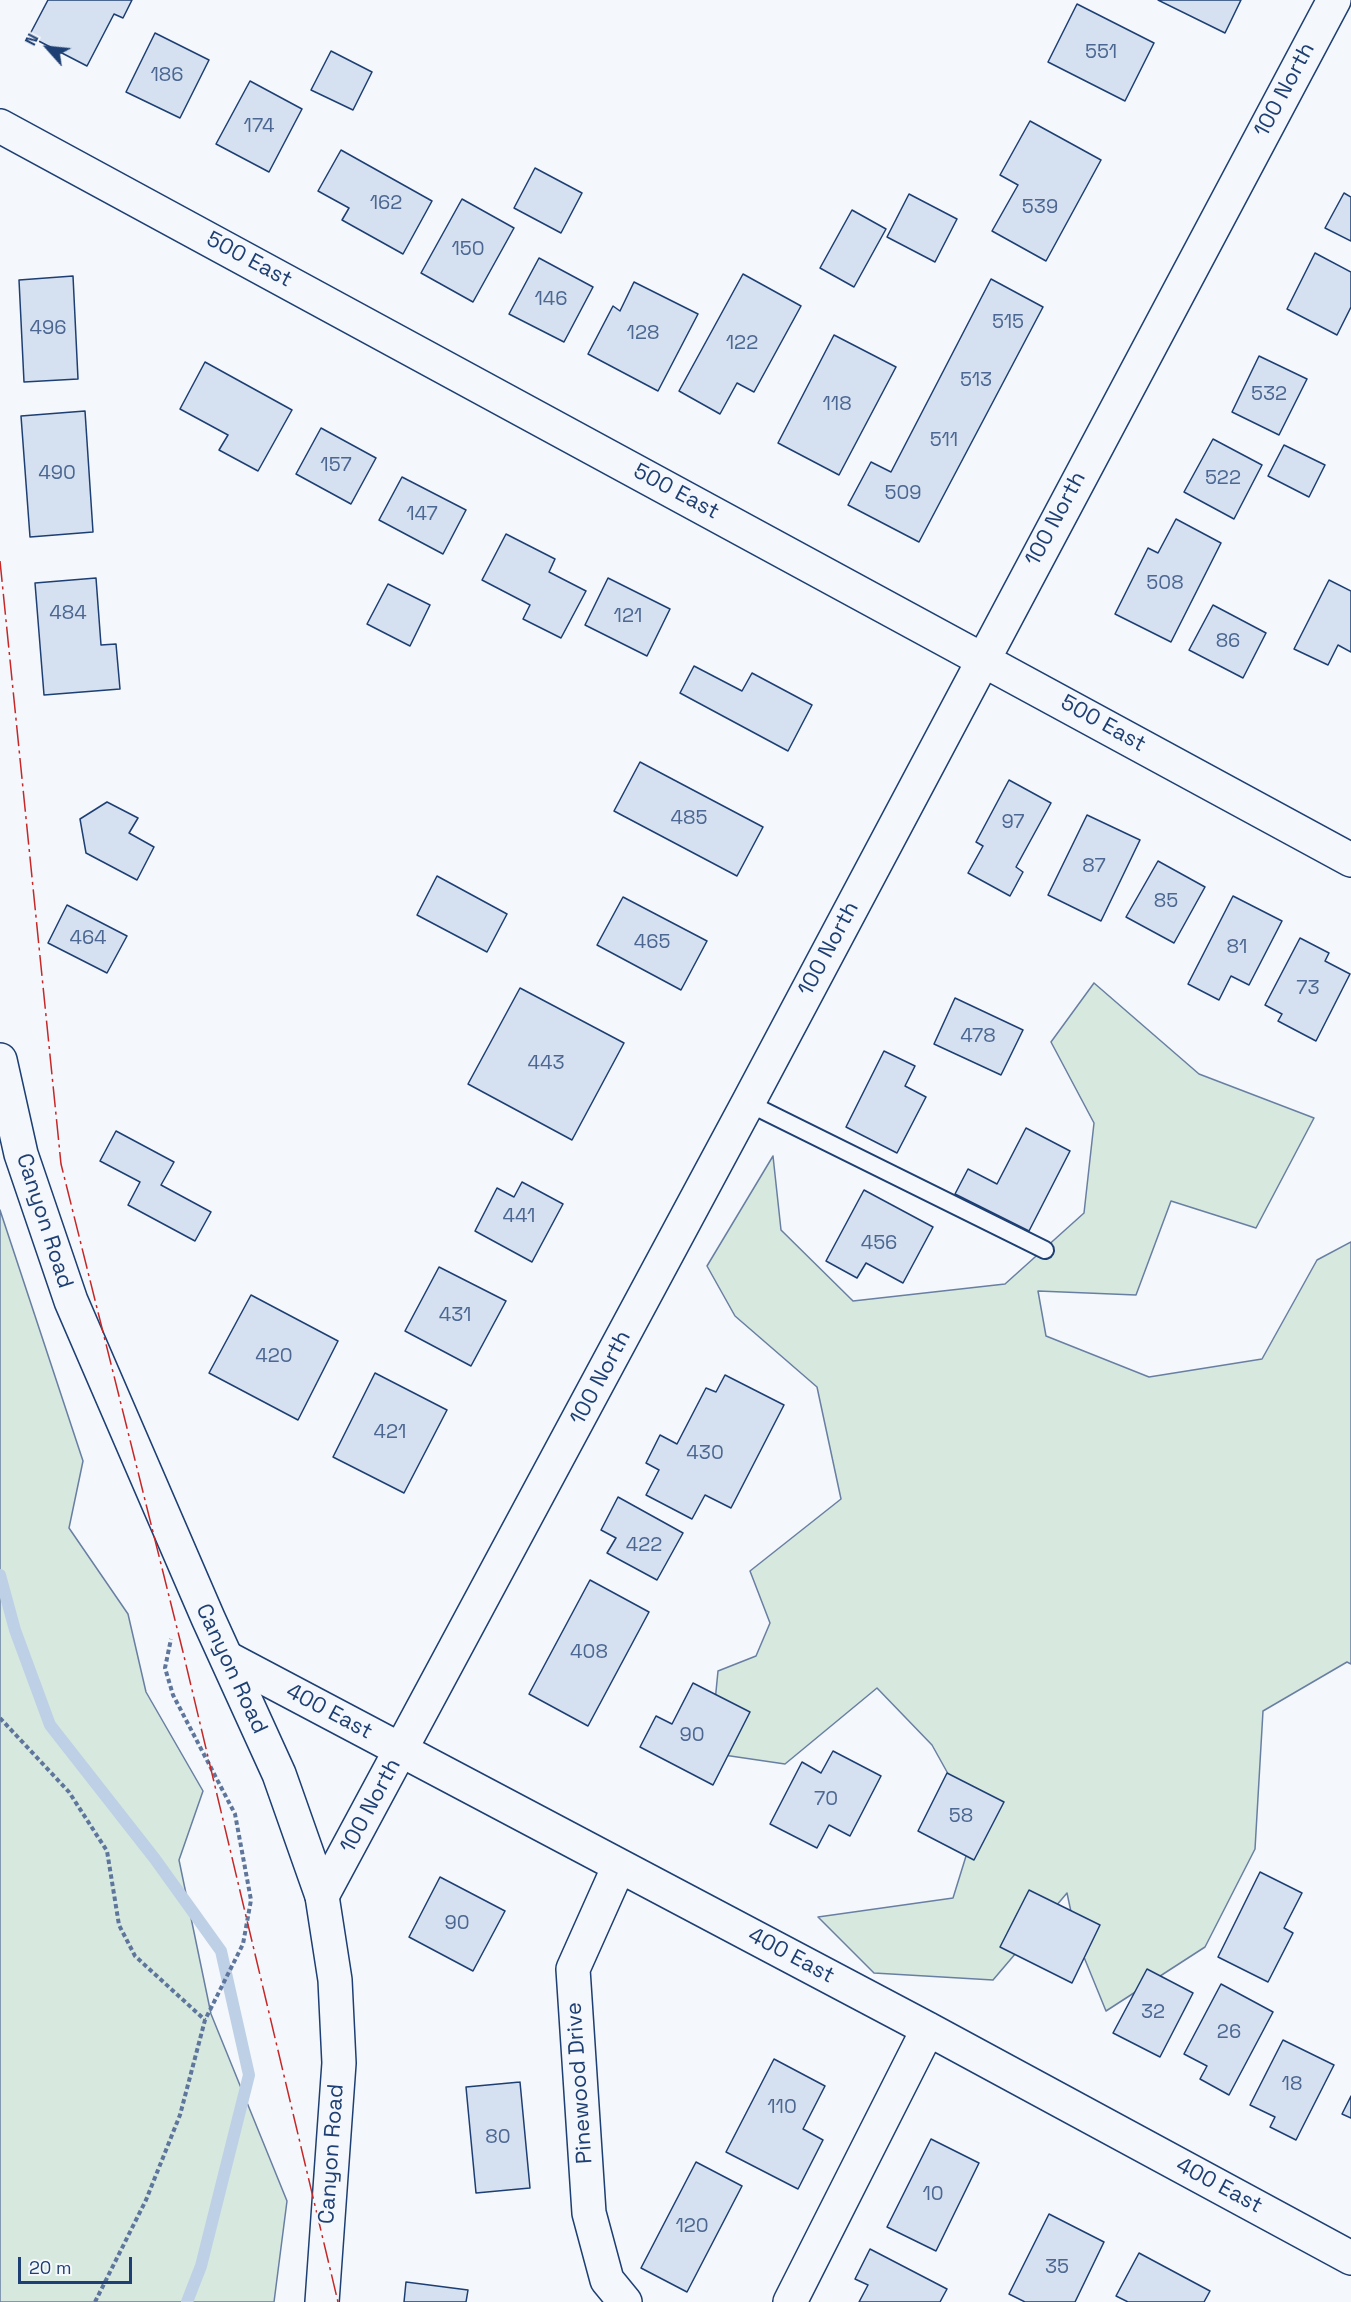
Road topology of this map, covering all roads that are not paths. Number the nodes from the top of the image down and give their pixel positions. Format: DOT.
graph roads {
  1 [pos="1334,0"];
  2 [pos="0,126"];
  3 [pos="982,658"];
  4 [pos="1351,860"];
  5 [pos="0,1060"];
  6 [pos="748,1103"];
  7 [pos="1045,1250"];
  8 [pos="228,1659"];
  9 [pos="401,1750"];
  10 [pos="619,1866"];
  11 [pos="322,1896"];
  12 [pos="928,2029"];
  13 [pos="1351,2258"];
  14 [pos="322,2302"];
  15 [pos="625,2302"];
  16 [pos="790,2302"];
  1 -- 3 [label="street, 100 North"];
  2 -- 3 [label="street, 500 East"];
  3 -- 4 [label="street, 500 East"];
  3 -- 6 [label="street, 100 North"];
  5 -- 8 [label="street, Canyon Road"];
  6 -- 7 [label="lane"];
  6 -- 9 [label="street, 100 North"];
  8 -- 9 [label="street, 400 East"];
  8 -- 11 [label="street, Canyon Road"];
  9 -- 10 [label="street, 400 East"];
  9 -- 11 [label="street, 100 North"];
  10 -- 12 [label="street, 400 East"];
  10 -- 15 [label="street, Pinewood Drive"];
  11 -- 14 [label="street, Canyon Road"];
  12 -- 13 [label="street, 400 East"];
  12 -- 16 [label="street"];
}
